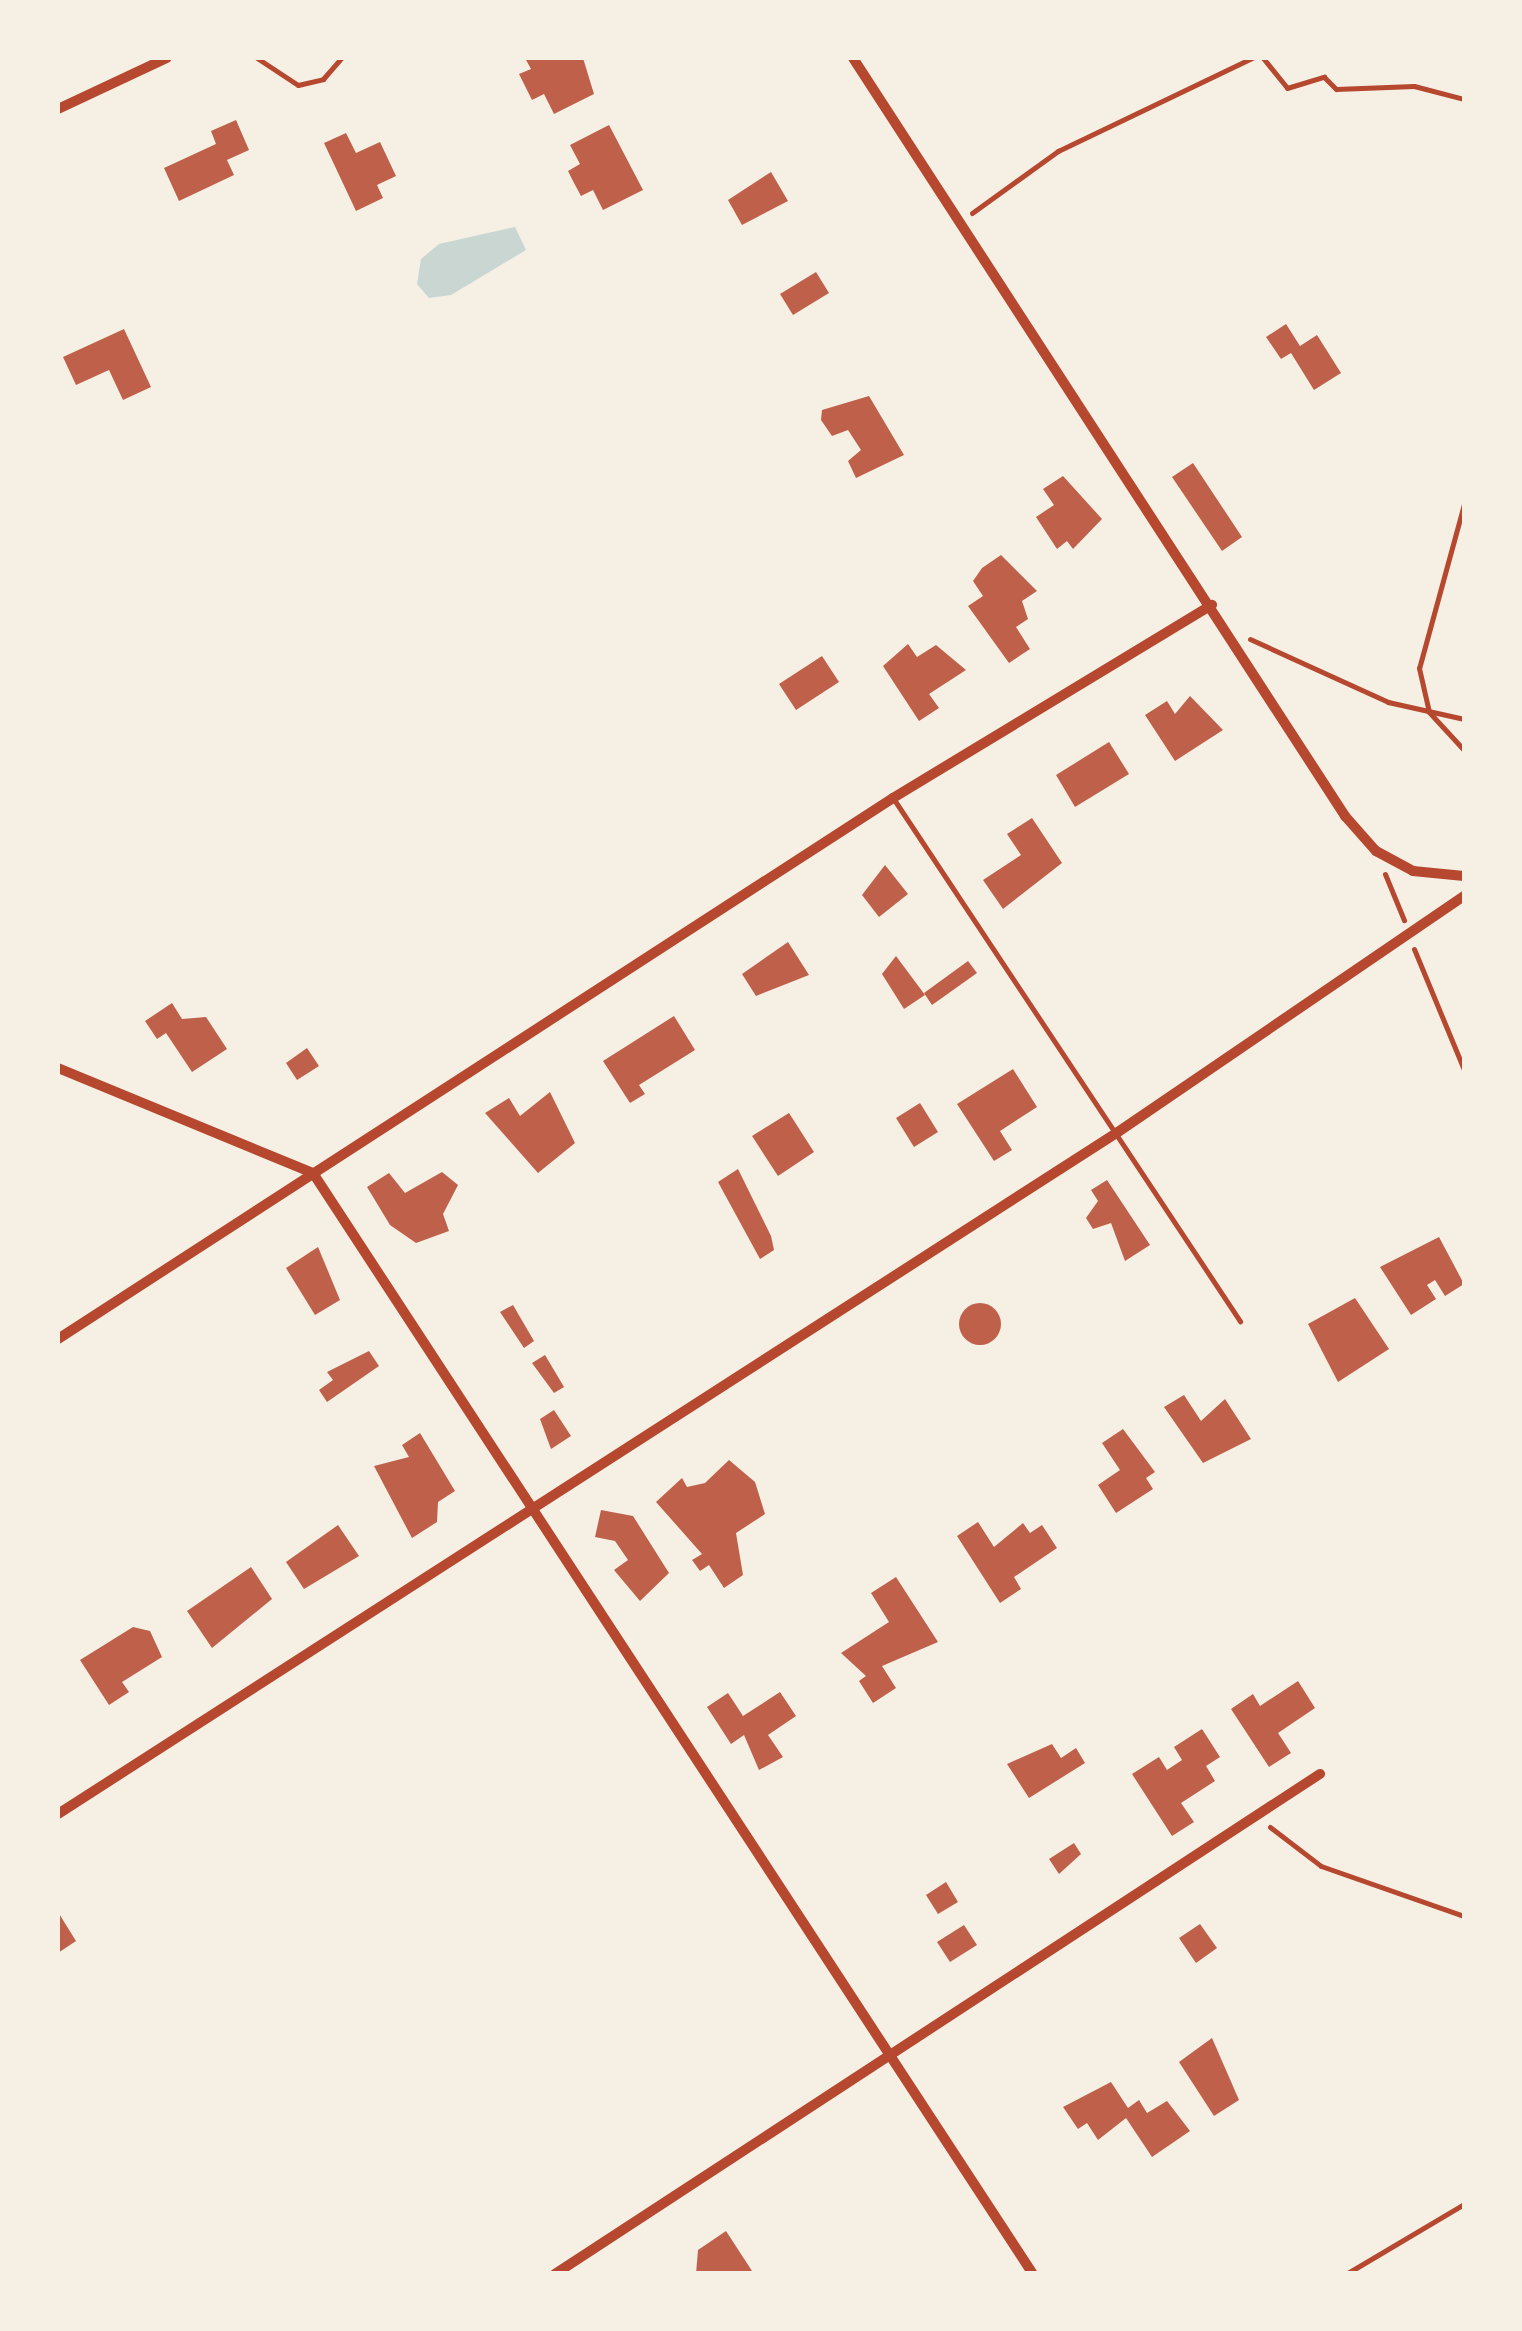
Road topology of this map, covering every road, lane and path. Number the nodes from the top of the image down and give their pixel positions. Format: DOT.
graph roads {
  1 [pos="168,58"];
  2 [pos="257,58"];
  3 [pos="341,58"];
  4 [pos="854,58"];
  5 [pos="1252,58"];
  6 [pos="1263,58"];
  7 [pos="1464,99"];
  8 [pos="58,109"];
  9 [pos="957,223"];
  10 [pos="1464,504"];
  11 [pos="1212,605"];
  12 [pos="1228,632"];
  13 [pos="1429,712"];
  14 [pos="1464,719"];
  15 [pos="1464,750"];
  16 [pos="893,798"];
  17 [pos="1376,851"];
  18 [pos="1464,876"];
  19 [pos="1464,896"];
  20 [pos="1410,935"];
  21 [pos="58,1068"];
  22 [pos="1464,1070"];
  23 [pos="1118,1132"];
  24 [pos="313,1173"];
  25 [pos="1240,1322"];
  26 [pos="58,1339"];
  27 [pos="530,1510"];
  28 [pos="1320,1774"];
  29 [pos="58,1814"];
  30 [pos="1256,1816"];
  31 [pos="1464,1916"];
  32 [pos="887,2062"];
  33 [pos="1464,2204"];
  34 [pos="556,2274"];
  35 [pos="1033,2274"];
  36 [pos="1346,2274"];
  1 -- 8 [label="street"];
  2 -- 3 [label="lane"];
  4 -- 9 [label="street"];
  5 -- 9 [label="path"];
  6 -- 7 [label="path"];
  9 -- 11 [label="street"];
  10 -- 13 [label="path"];
  11 -- 12 [label="street"];
  11 -- 16 [label="street"];
  12 -- 13 [label="path"];
  12 -- 17 [label="street"];
  13 -- 14 [label="path"];
  13 -- 15 [label="path"];
  16 -- 23 [label="lane"];
  16 -- 24 [label="street"];
  17 -- 18 [label="street"];
  17 -- 20 [label="path"];
  19 -- 20 [label="street"];
  20 -- 22 [label="path"];
  20 -- 23 [label="street"];
  21 -- 24 [label="street"];
  23 -- 25 [label="lane"];
  23 -- 27 [label="street"];
  24 -- 26 [label="street"];
  24 -- 27 [label="street"];
  27 -- 29 [label="street"];
  27 -- 32 [label="street"];
  28 -- 30 [label="street"];
  30 -- 31 [label="path"];
  30 -- 32 [label="street"];
  32 -- 34 [label="street"];
  32 -- 35 [label="street"];
  33 -- 36 [label="path"];
}
